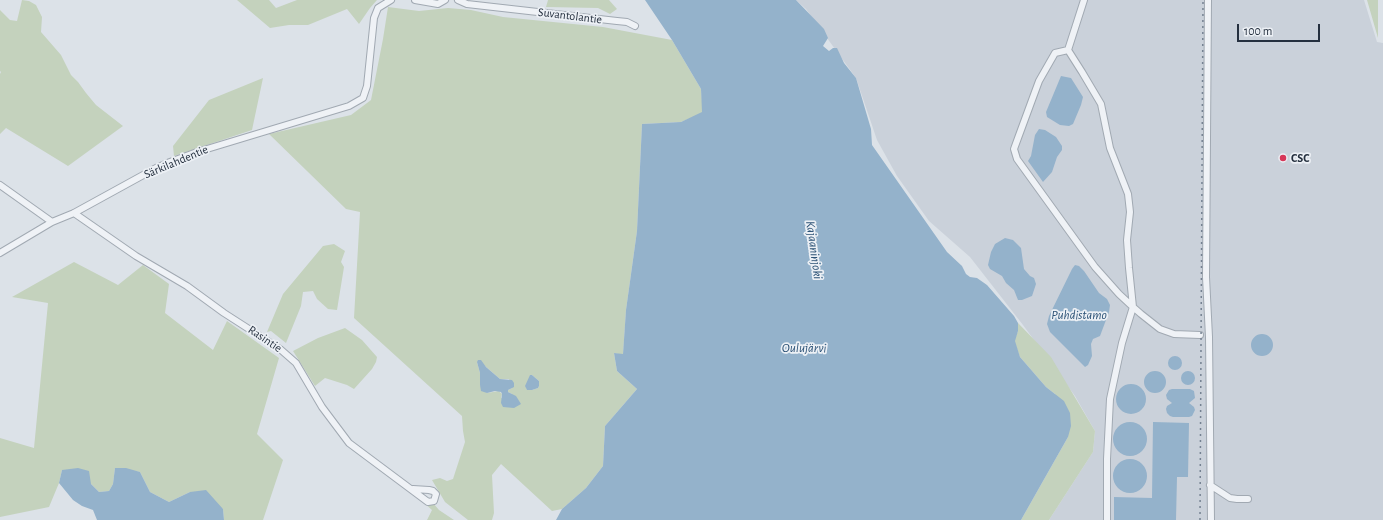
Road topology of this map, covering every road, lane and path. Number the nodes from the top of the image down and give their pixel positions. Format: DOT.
graph roads {
  1 [pos="391,0"];
  2 [pos="415,0"];
  3 [pos="445,0"];
  4 [pos="458,0"];
  5 [pos="1084,0"];
  6 [pos="1208,0"];
  7 [pos="635,26"];
  8 [pos="1068,50"];
  9 [pos="0,185"];
  10 [pos="74,213"];
  11 [pos="52,222"];
  12 [pos="0,253"];
  13 [pos="1133,307"];
  14 [pos="1200,335"];
  15 [pos="1210,485"];
  16 [pos="413,489"];
  17 [pos="1248,499"];
  18 [pos="1108,520"];
  19 [pos="1211,520"];
  1 -- 10 [label="street, Särkilahdentie"];
  2 -- 3 [label="street"];
  4 -- 7 [label="street, Suvantolantie"];
  5 -- 8 [label="street"];
  6 -- 15 [label="street"];
  8 -- 13 [label="street"];
  8 -- 13 [label="street"];
  9 -- 11 [label="street"];
  10 -- 11 [label="street, Särkilahdentie"];
  10 -- 16 [label="street, Rasintie"];
  11 -- 12 [label="street, Särkilahdentie"];
  13 -- 14 [label="street"];
  13 -- 18 [label="street"];
  15 -- 17 [label="street"];
  15 -- 19 [label="street"];
  16 -- 16 [label="street, Rasintie"];
}
